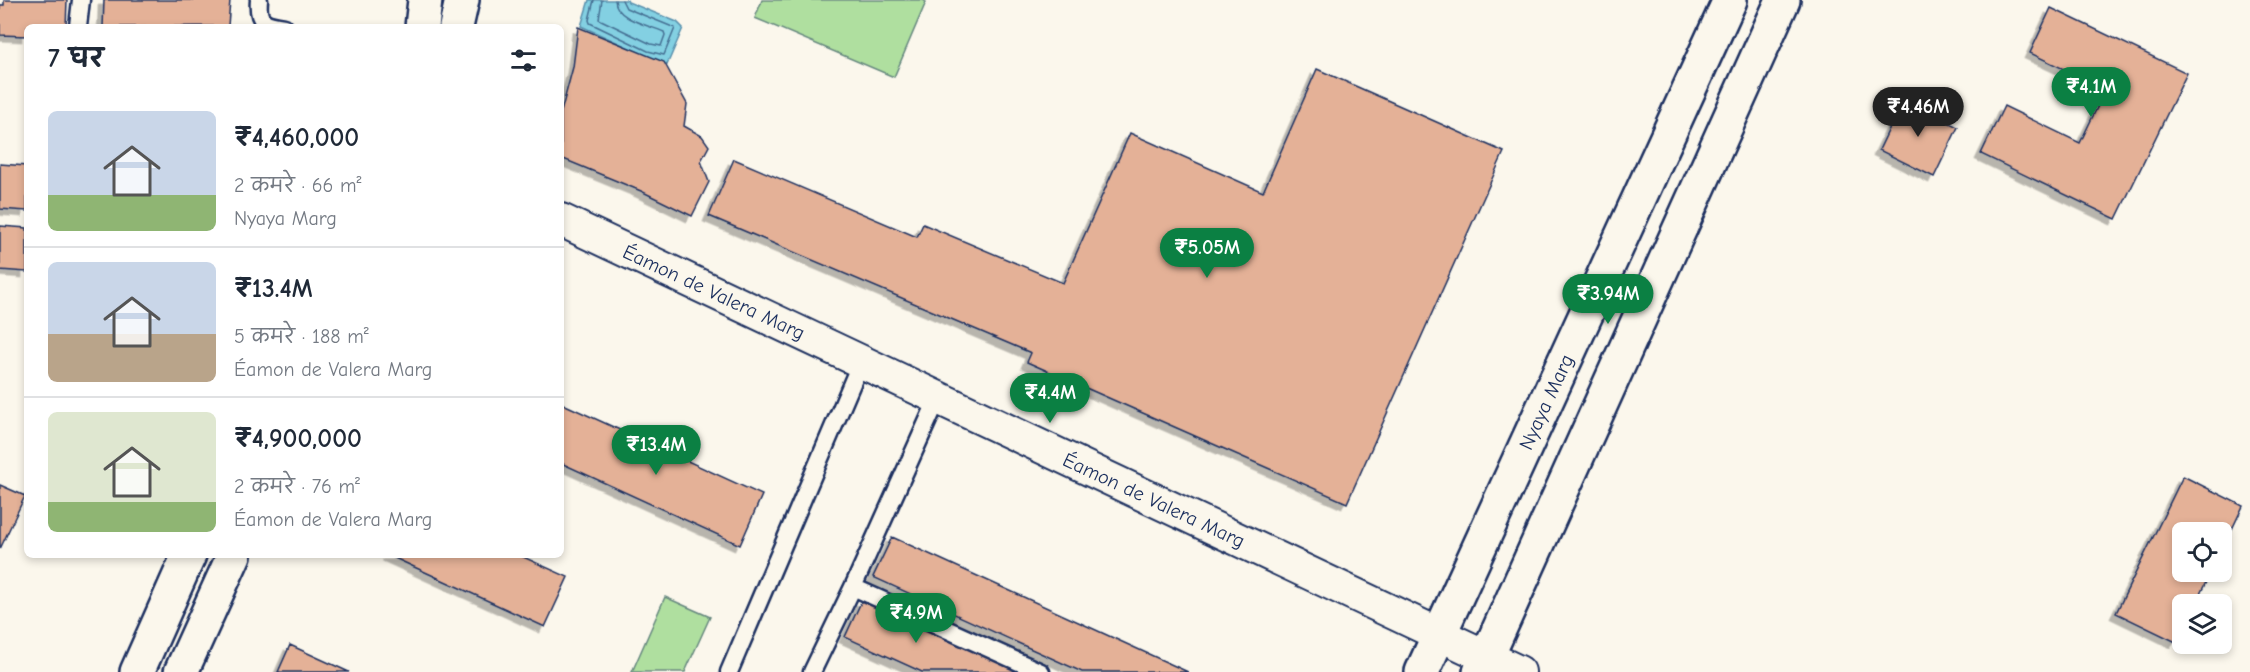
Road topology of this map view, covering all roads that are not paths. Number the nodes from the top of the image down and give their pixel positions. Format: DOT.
graph roads {
  1 [pos="81,0"];
  2 [pos="259,0"];
  3 [pos="425,0"];
  4 [pos="462,0"];
  5 [pos="1730,0"];
  6 [pos="1783,0"];
  7 [pos="78,24"];
  8 [pos="270,24"];
  9 [pos="422,24"];
  10 [pos="457,24"];
  11 [pos="564,221"];
  12 [pos="861,362"];
  13 [pos="938,398"];
  14 [pos="188,558"];
  15 [pos="233,558"];
  16 [pos="853,587"];
  17 [pos="1439,635"];
  18 [pos="1483,665"];
  19 [pos="815,671"];
  20 [pos="137,672"];
  21 [pos="181,672"];
  22 [pos="729,672"];
  23 [pos="1041,672"];
  24 [pos="1422,672"];
  25 [pos="1519,672"];
  1 -- 7 [label="lane"];
  2 -- 8 [label="lane"];
  3 -- 9 [label="street"];
  4 -- 10 [label="street"];
  5 -- 17 [label="street, Nyaya Marg"];
  6 -- 18 [label="street"];
  11 -- 12 [label="street, Éamon de Valera Marg"];
  12 -- 13 [label="street, Éamon de Valera Marg"];
  12 -- 22 [label="lane"];
  13 -- 16 [label="lane"];
  13 -- 17 [label="street, Éamon de Valera Marg"];
  14 -- 20 [label="street"];
  15 -- 21 [label="street"];
  16 -- 19 [label="lane"];
  16 -- 23 [label="lane"];
  17 -- 18 [label="street, Éamon de Valera Marg"];
  17 -- 24 [label="street, Nyaya Marg"];
  18 -- 25 [label="street, Éamon de Valera Marg"];
}
